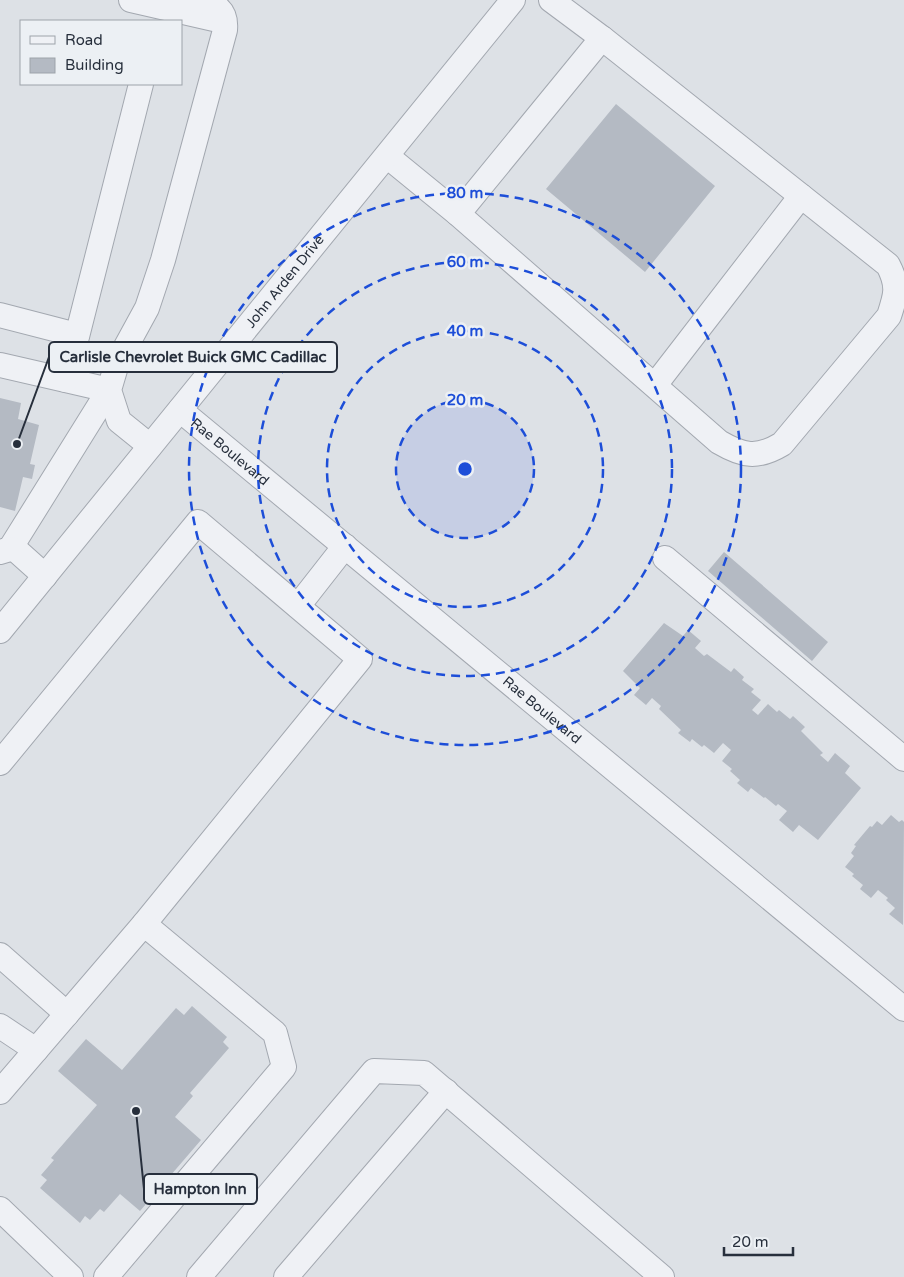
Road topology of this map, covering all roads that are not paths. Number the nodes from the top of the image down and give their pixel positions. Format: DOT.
graph roads {
  1 [pos="131,0"];
  2 [pos="196,0"];
  3 [pos="512,0"];
  4 [pos="551,0"];
  5 [pos="159,14"];
  6 [pos="226,21"];
  7 [pos="602,38"];
  8 [pos="141,85"];
  9 [pos="387,156"];
  10 [pos="801,196"];
  11 [pos="458,214"];
  12 [pos="0,314"];
  13 [pos="77,335"];
  14 [pos="0,365"];
  15 [pos="66,380"];
  16 [pos="655,385"];
  17 [pos="109,390"];
  18 [pos="180,410"];
  19 [pos="150,446"];
  20 [pos="345,546"];
  21 [pos="5,550"];
  22 [pos="665,558"];
  23 [pos="44,576"];
  24 [pos="298,606"];
  25 [pos="0,631"];
  26 [pos="904,760"];
  27 [pos="0,763"];
  28 [pos="144,924"];
  29 [pos="0,955"];
  30 [pos="904,1009"];
  31 [pos="67,1014"];
  32 [pos="0,1026"];
  33 [pos="36,1050"];
  34 [pos="446,1091"];
  35 [pos="0,1092"];
  36 [pos="0,1209"];
  37 [pos="71,1277"];
  38 [pos="106,1277"];
  39 [pos="199,1277"];
  40 [pos="286,1277"];
  41 [pos="662,1277"];
  1 -- 5 [label="street"];
  2 -- 6 [label="street"];
  3 -- 9 [label="street, John Arden Drive"];
  4 -- 7 [label="street"];
  5 -- 6 [label="street"];
  6 -- 17 [label="street"];
  7 -- 10 [label="street"];
  7 -- 11 [label="street"];
  8 -- 13 [label="street"];
  9 -- 11 [label="street"];
  9 -- 18 [label="street, John Arden Drive"];
  10 -- 16 [label="street"];
  10 -- 16 [label="street"];
  11 -- 16 [label="street"];
  12 -- 13 [label="street"];
  13 -- 15 [label="street"];
  14 -- 15 [label="street"];
  15 -- 17 [label="street"];
  17 -- 19 [label="street"];
  17 -- 21 [label="street"];
  18 -- 19 [label="street, John Arden Drive"];
  18 -- 20 [label="street, Rae Boulevard"];
  19 -- 23 [label="street, John Arden Drive"];
  20 -- 24 [label="street"];
  20 -- 30 [label="street, Rae Boulevard"];
  21 -- 23 [label="street"];
  22 -- 26 [label="street"];
  23 -- 25 [label="street, John Arden Drive"];
  24 -- 27 [label="street"];
  24 -- 28 [label="street"];
  28 -- 31 [label="street"];
  28 -- 38 [label="street"];
  29 -- 31 [label="street"];
  31 -- 33 [label="street"];
  32 -- 33 [label="street"];
  33 -- 35 [label="street"];
  34 -- 39 [label="street"];
  34 -- 40 [label="street"];
  34 -- 41 [label="street"];
  36 -- 37 [label="street"];
}
